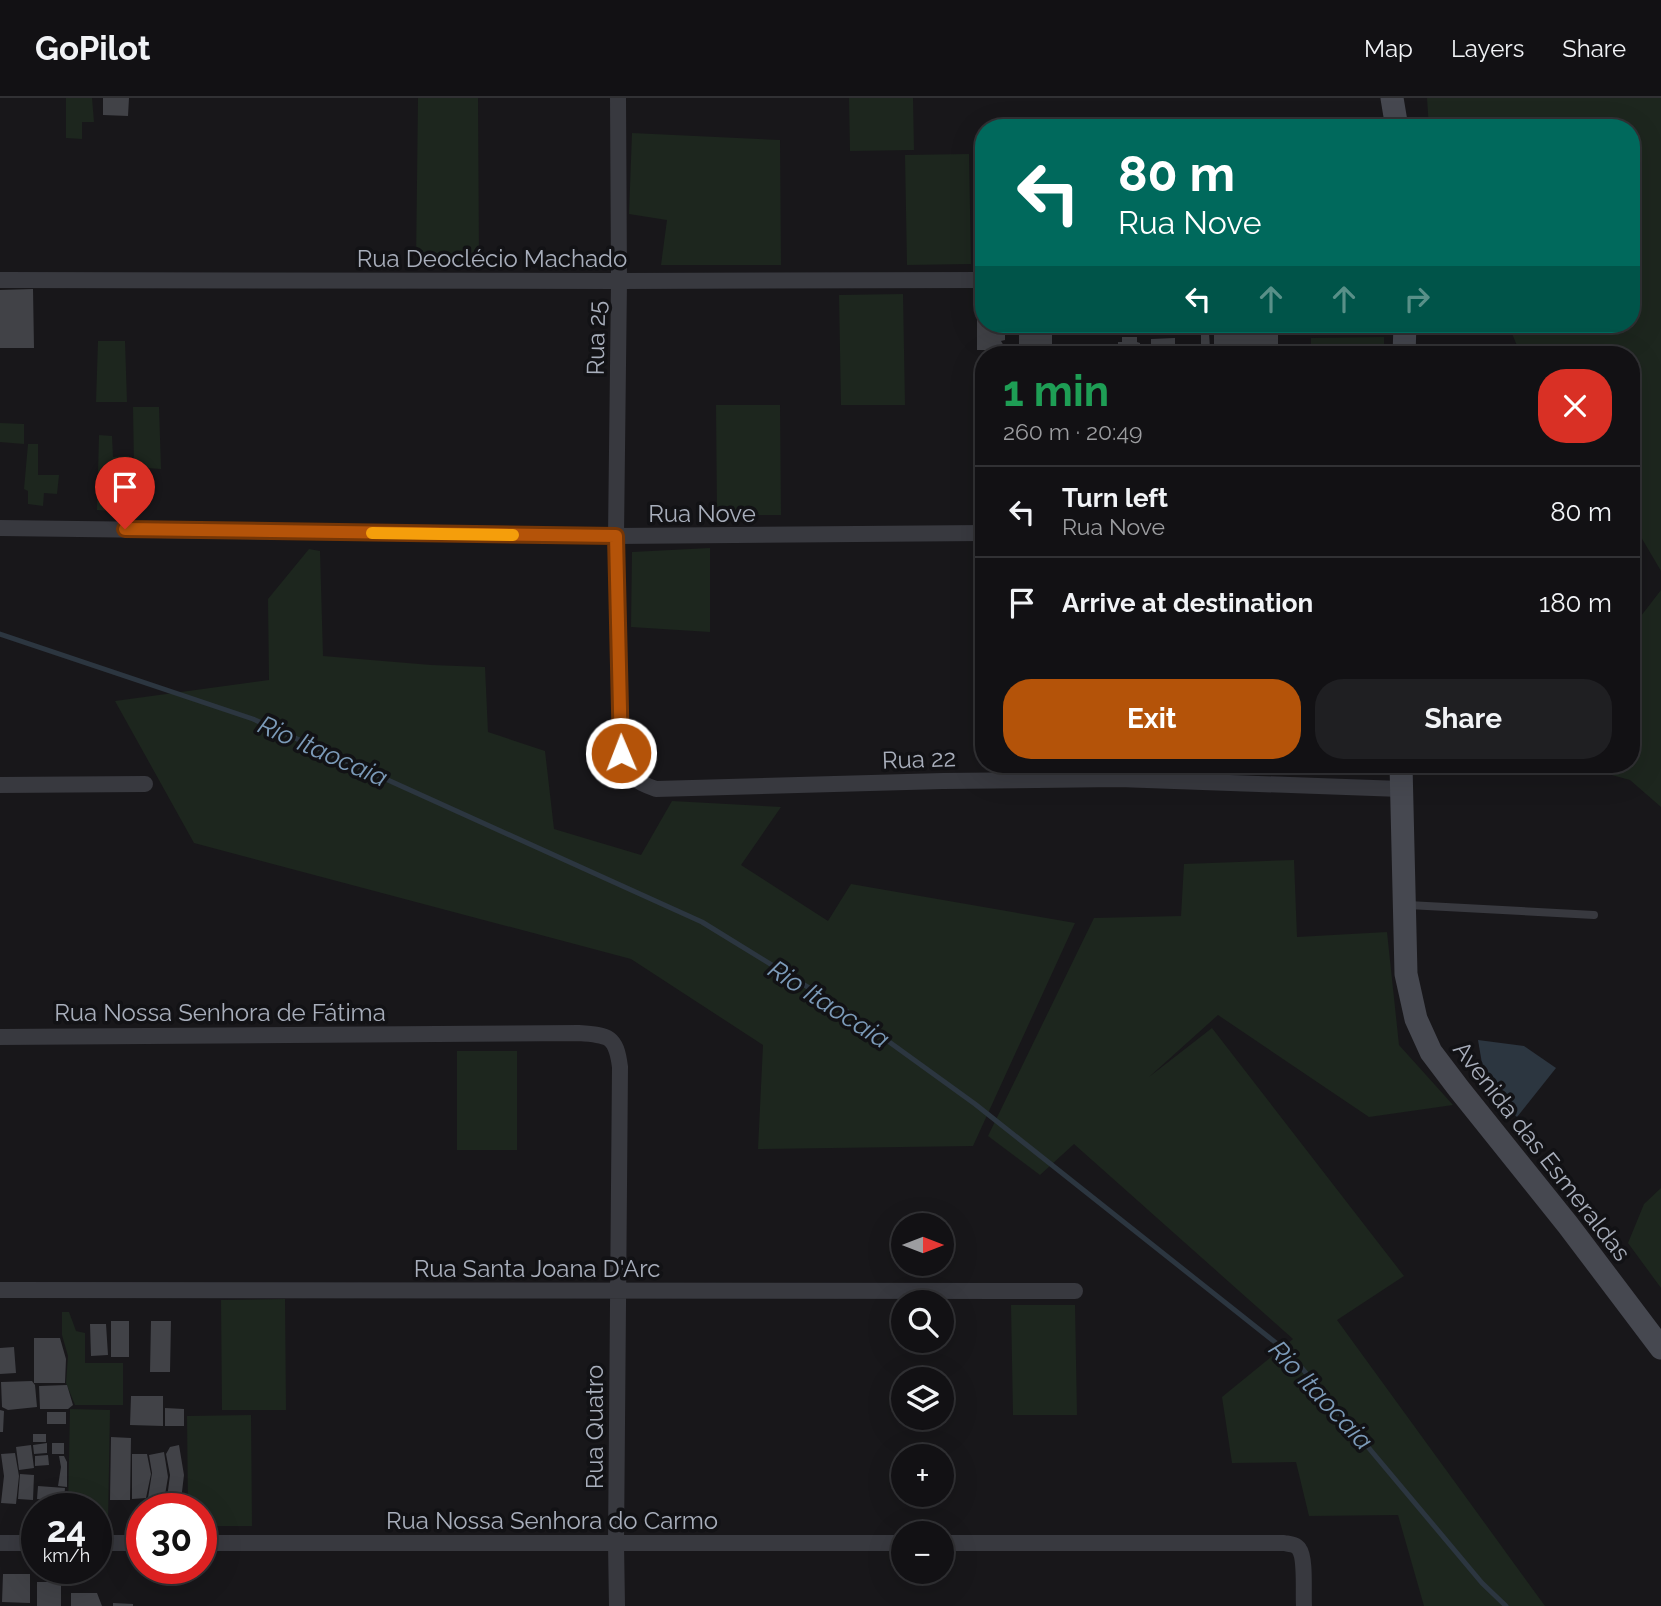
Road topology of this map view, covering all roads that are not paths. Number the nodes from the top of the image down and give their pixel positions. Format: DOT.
graph roads {
  1 [pos="618,98"];
  2 [pos="1392,98"];
  3 [pos="1396,119"];
  4 [pos="975,280"];
  5 [pos="0,281"];
  6 [pos="619,281"];
  7 [pos="0,528"];
  8 [pos="975,533"];
  9 [pos="616,536"];
  10 [pos="1401,773"];
  11 [pos="145,784"];
  12 [pos="0,785"];
  13 [pos="775,786"];
  14 [pos="1401,789"];
  15 [pos="1405,905"];
  16 [pos="1594,915"];
  17 [pos="0,1037"];
  18 [pos="0,1290"];
  19 [pos="618,1291"];
  20 [pos="1075,1291"];
  21 [pos="1661,1348"];
  22 [pos="0,1543"];
  23 [pos="21,1543"];
  24 [pos="217,1543"];
  25 [pos="616,1543"];
  26 [pos="891,1543"];
  27 [pos="954,1543"];
  28 [pos="617,1606"];
  29 [pos="1304,1606"];
  1 -- 6 [label="street, Rua 25"];
  2 -- 3 [label="main road"];
  4 -- 6 [label="street, Rua Deoclécio Machado"];
  5 -- 6 [label="street, Rua Deoclécio Machado"];
  6 -- 9 [label="street, Rua 25"];
  7 -- 9 [label="street, Rua Nove"];
  8 -- 9 [label="street, Rua Nove"];
  9 -- 13 [label="street, Rua 25"];
  10 -- 14 [label="main road, Avenida das Esmeraldas"];
  11 -- 12 [label="street"];
  13 -- 14 [label="street, Rua 22"];
  14 -- 15 [label="main road, Avenida das Esmeraldas"];
  15 -- 16 [label="lane"];
  15 -- 21 [label="main road, Avenida das Esmeraldas"];
  17 -- 19 [label="street, Rua Nossa Senhora de Fátima"];
  18 -- 19 [label="street, Rua Santa Joana D'Arc"];
  19 -- 20 [label="street, Rua Santa Joana D'Arc"];
  19 -- 25 [label="street, Rua Quatro"];
  22 -- 23 [label="street"];
  24 -- 25 [label="street, Rua Nossa Senhora do Carmo"];
  25 -- 26 [label="street, Rua Nossa Senhora do Carmo"];
  25 -- 28 [label="street, Rua Quatro"];
  27 -- 29 [label="street"];
}
